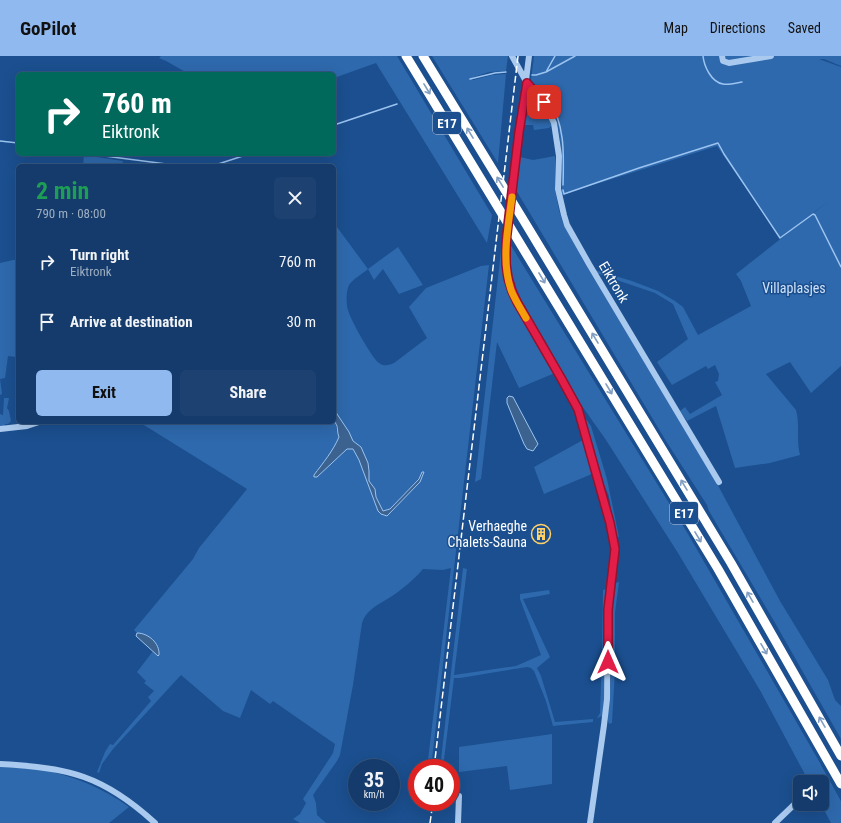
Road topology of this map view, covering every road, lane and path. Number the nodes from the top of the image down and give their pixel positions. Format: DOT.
graph roads {
  1 [pos="406,56"];
  2 [pos="423,56"];
  3 [pos="512,56"];
  4 [pos="529,56"];
  5 [pos="722,56"];
  6 [pos="771,56"];
  7 [pos="527,83"];
  8 [pos="33,424"];
  9 [pos="0,429"];
  10 [pos="720,482"];
  11 [pos="841,756"];
  12 [pos="0,764"];
  13 [pos="841,784"];
  14 [pos="793,806"];
  15 [pos="458,811"];
  16 [pos="155,823"];
  17 [pos="458,823"];
  18 [pos="590,823"];
  19 [pos="775,823"];
  1 -- 13 [label="highway, E17, one-way"];
  11 -- 2 [label="highway, E17, one-way"];
  3 -- 7 [label="street, Eiktronk"];
  4 -- 7 [label="street"];
  5 -- 6 [label="street"];
  7 -- 10 [label="street, Eiktronk"];
  7 -- 18 [label="street"];
  8 -- 9 [label="street"];
  12 -- 16 [label="street"];
  14 -- 19 [label="street"];
  15 -- 17 [label="street"];
}
